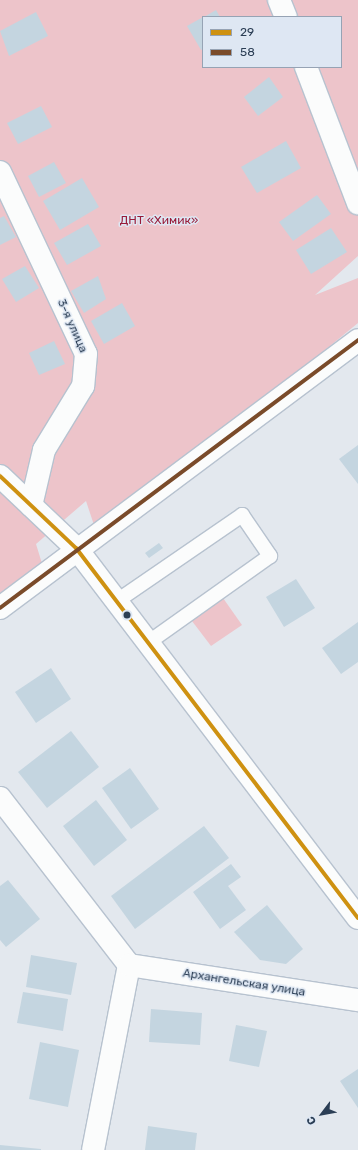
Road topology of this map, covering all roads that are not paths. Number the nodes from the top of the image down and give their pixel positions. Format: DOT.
graph roads {
  1 [pos="279,0"];
  2 [pos="286,16"];
  3 [pos="306,68"];
  4 [pos="0,172"];
  5 [pos="358,203"];
  6 [pos="358,340"];
  7 [pos="0,476"];
  8 [pos="31,506"];
  9 [pos="76,548"];
  10 [pos="117,600"];
  11 [pos="0,608"];
  12 [pos="149,642"];
  13 [pos="0,798"];
  14 [pos="358,918"];
  15 [pos="129,965"];
  16 [pos="358,1000"];
  17 [pos="93,1150"];
  1 -- 2 [label="street"];
  3 -- 5 [label="street"];
  4 -- 8 [label="street, 3-я улица"];
  6 -- 9 [label="street"];
  7 -- 8 [label="street"];
  8 -- 9 [label="street"];
  9 -- 10 [label="street"];
  9 -- 11 [label="street"];
  10 -- 12 [label="street"];
  10 -- 12 [label="lane"];
  12 -- 14 [label="street"];
  13 -- 15 [label="street"];
  15 -- 16 [label="street, Архангельская улица"];
  15 -- 17 [label="street"];
}
